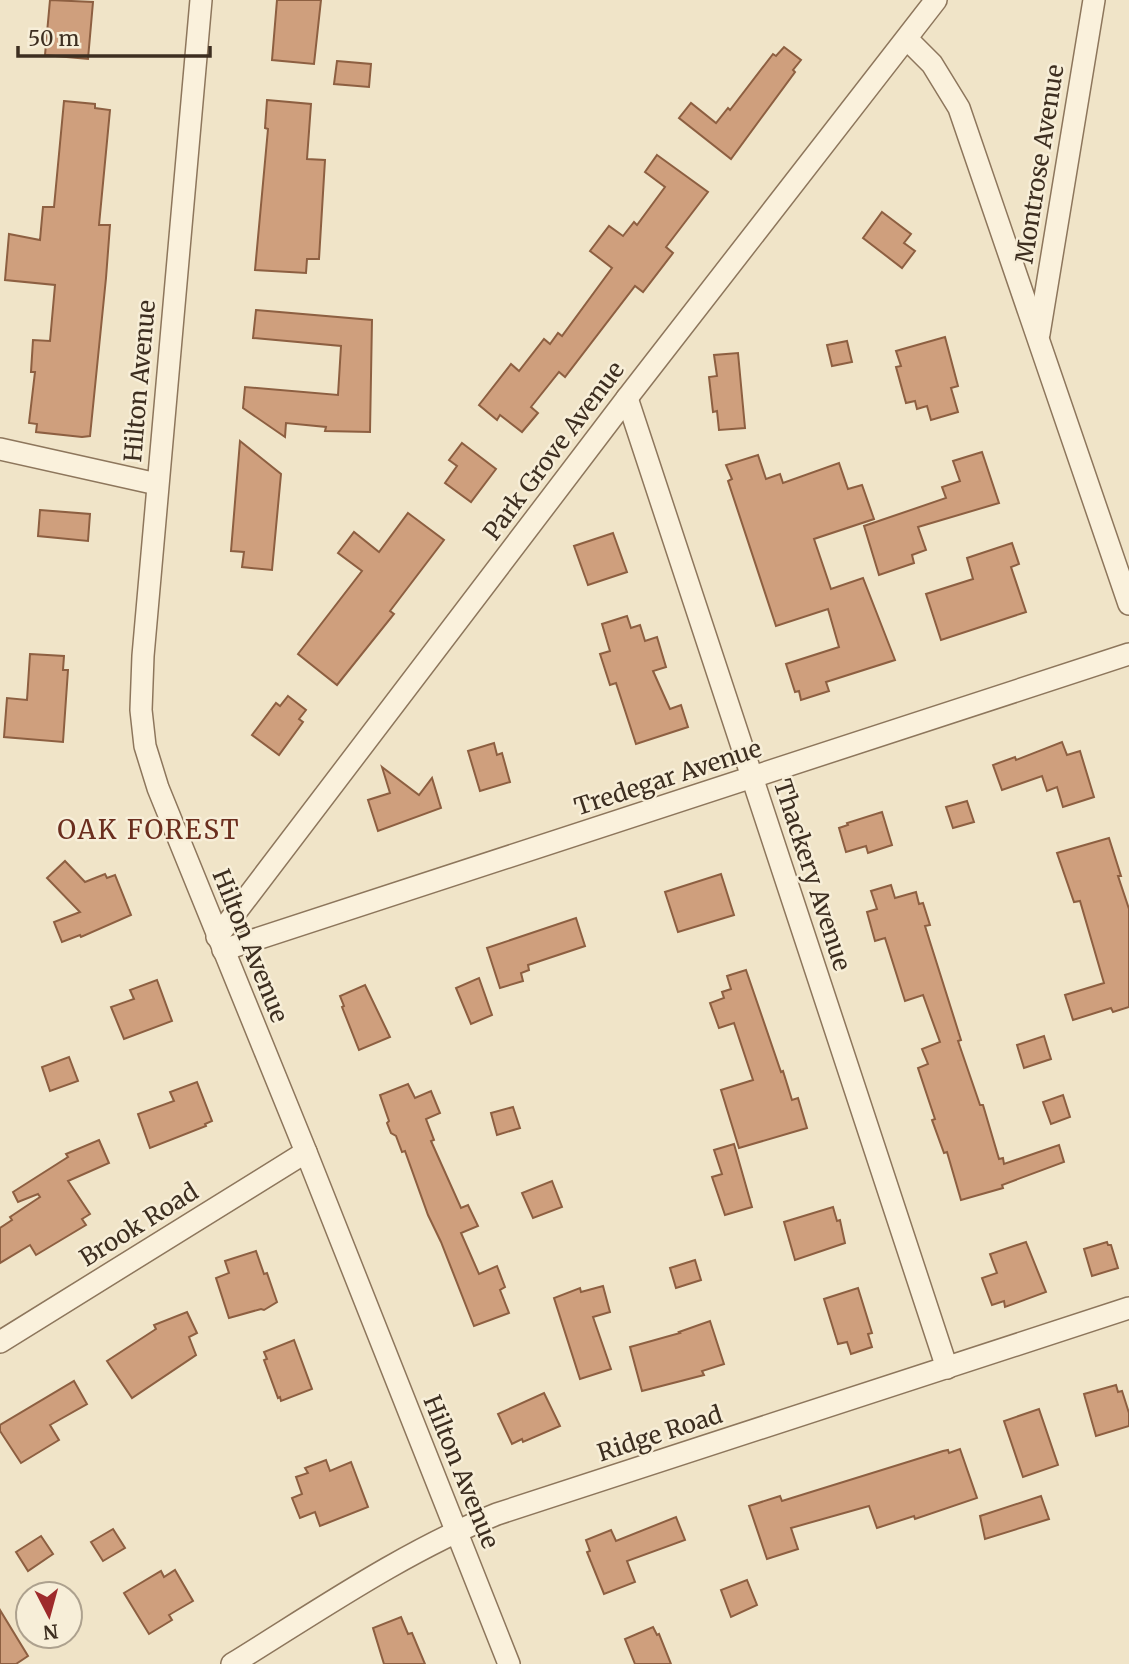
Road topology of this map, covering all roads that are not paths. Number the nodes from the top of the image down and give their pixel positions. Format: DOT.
graph roads {
  1 [pos="201,0"];
  2 [pos="936,0"];
  3 [pos="1094,0"];
  4 [pos="907,38"];
  5 [pos="1038,336"];
  6 [pos="627,398"];
  7 [pos="0,449"];
  8 [pos="157,484"];
  9 [pos="1129,604"];
  10 [pos="1129,654"];
  11 [pos="752,778"];
  12 [pos="220,943"];
  13 [pos="306,1152"];
  14 [pos="1129,1308"];
  15 [pos="0,1342"];
  16 [pos="947,1367"];
  17 [pos="456,1531"];
  18 [pos="232,1664"];
  19 [pos="509,1664"];
  1 -- 8 [label="street, Hilton Avenue"];
  2 -- 4 [label="street, Park Grove Avenue"];
  3 -- 5 [label="street, Montrose Avenue"];
  4 -- 5 [label="street, Montrose Avenue"];
  4 -- 6 [label="street, Park Grove Avenue"];
  5 -- 9 [label="street, Montrose Avenue"];
  6 -- 11 [label="street, Thackery Avenue"];
  6 -- 12 [label="street, Park Grove Avenue"];
  7 -- 8 [label="street"];
  8 -- 12 [label="street, Hilton Avenue"];
  10 -- 11 [label="street, Tredegar Avenue"];
  11 -- 12 [label="street, Tredegar Avenue"];
  11 -- 16 [label="street, Thackery Avenue"];
  12 -- 13 [label="street, Hilton Avenue"];
  13 -- 15 [label="street, Brook Road"];
  13 -- 17 [label="street, Hilton Avenue"];
  14 -- 16 [label="street, Ridge Road"];
  16 -- 17 [label="street, Ridge Road"];
  17 -- 18 [label="street, Ridge Road"];
  17 -- 19 [label="street, Hilton Avenue"];
}
